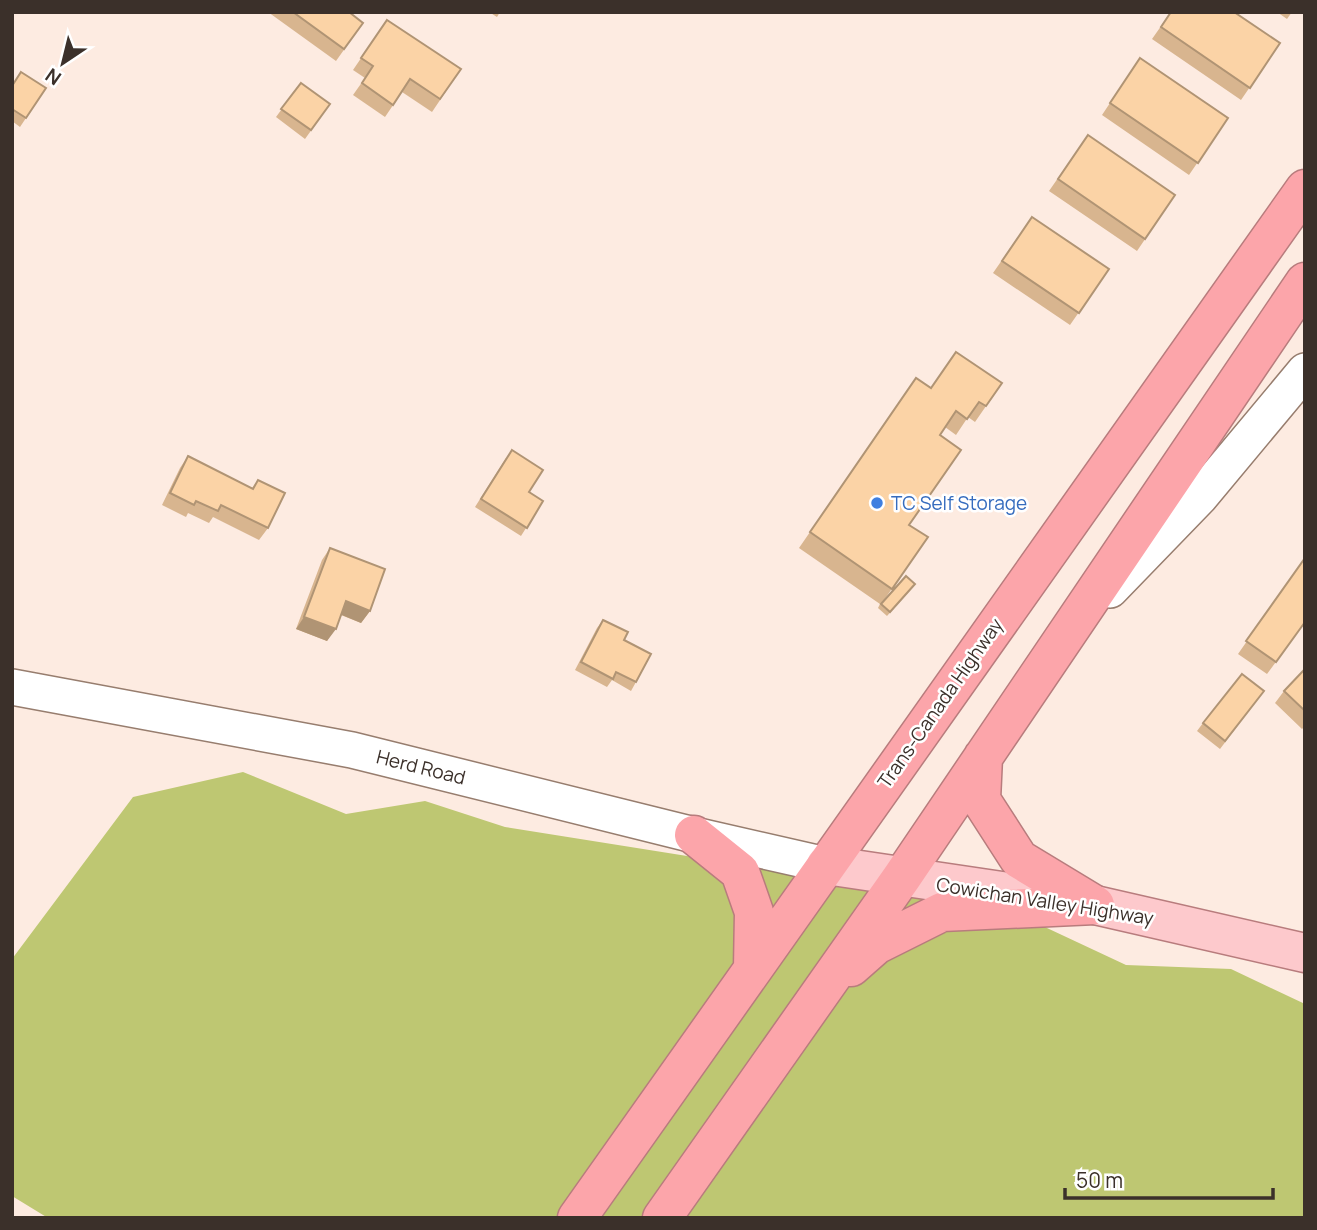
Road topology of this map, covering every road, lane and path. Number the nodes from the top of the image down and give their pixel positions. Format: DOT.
graph roads {
  1 [pos="1305,189"];
  2 [pos="1305,282"];
  3 [pos="1305,371"];
  4 [pos="1059,643"];
  5 [pos="12,687"];
  6 [pos="982,757"];
  7 [pos="694,835"];
  8 [pos="826,864"];
  9 [pos="902,877"];
  10 [pos="1095,905"];
  11 [pos="1305,953"];
  12 [pos="753,968"];
  13 [pos="819,996"];
  14 [pos="577,1218"];
  15 [pos="663,1218"];
  1 -- 8 [label="highway, Trans-Canada Highway"];
  2 -- 4 [label="highway"];
  3 -- 4 [label="street"];
  4 -- 6 [label="highway"];
  5 -- 7 [label="street, Herd Road"];
  6 -- 9 [label="highway"];
  6 -- 10 [label="highway"];
  7 -- 8 [label="street, Herd Road"];
  7 -- 12 [label="highway"];
  8 -- 9 [label="main road, Cowichan Valley Highway"];
  8 -- 12 [label="highway, Trans-Canada Highway"];
  9 -- 10 [label="main road, Cowichan Valley Highway"];
  9 -- 13 [label="highway"];
  10 -- 11 [label="main road, Cowichan Valley Highway"];
  10 -- 13 [label="highway"];
  12 -- 14 [label="highway, Trans-Canada Highway"];
  13 -- 15 [label="highway"];
}
